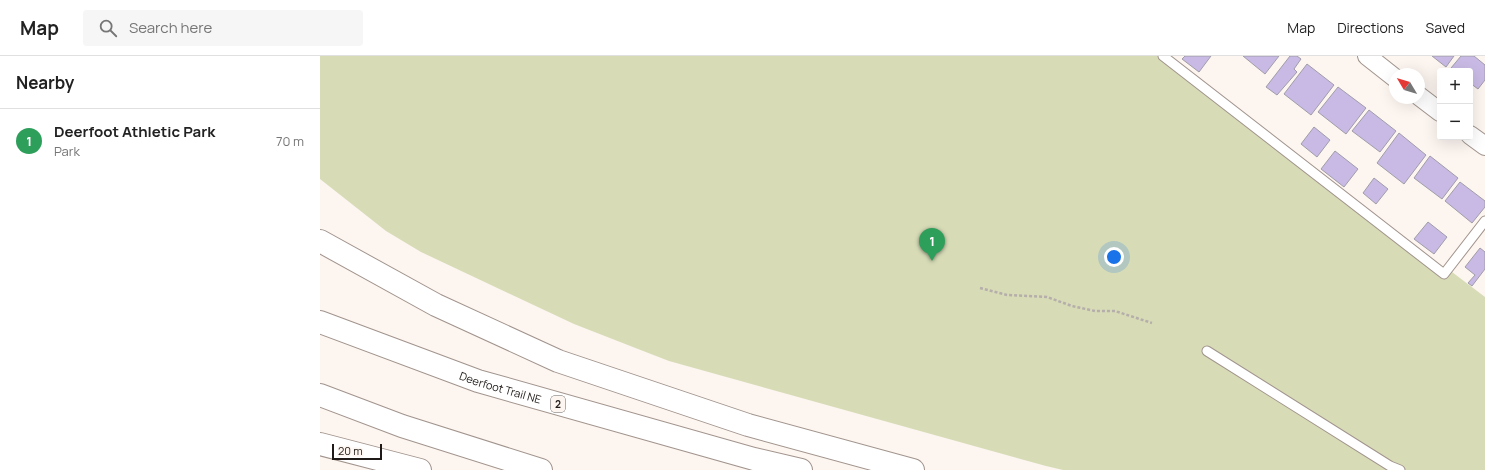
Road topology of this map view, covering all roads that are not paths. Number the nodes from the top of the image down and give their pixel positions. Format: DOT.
graph roads {
  1 [pos="1163,56"];
  2 [pos="1367,56"];
  3 [pos="1389,73"];
  4 [pos="1425,101"];
  5 [pos="1437,110"];
  6 [pos="1473,137"];
  7 [pos="1485,146"];
  8 [pos="1485,221"];
  9 [pos="320,241"];
  10 [pos="320,322"];
  11 [pos="1207,351"];
  12 [pos="320,395"];
  13 [pos="320,444"];
  14 [pos="420,470"];
  15 [pos="541,470"];
  16 [pos="801,470"];
  17 [pos="913,470"];
  18 [pos="1400,470"];
  1 -- 8 [label="lane"];
  2 -- 3 [label="street"];
  4 -- 5 [label="street"];
  6 -- 7 [label="street"];
  9 -- 17 [label="highway"];
  10 -- 16 [label="highway, Deerfoot Trail NE / 2"];
  11 -- 18 [label="lane"];
  12 -- 15 [label="highway"];
  13 -- 14 [label="highway"];
}
